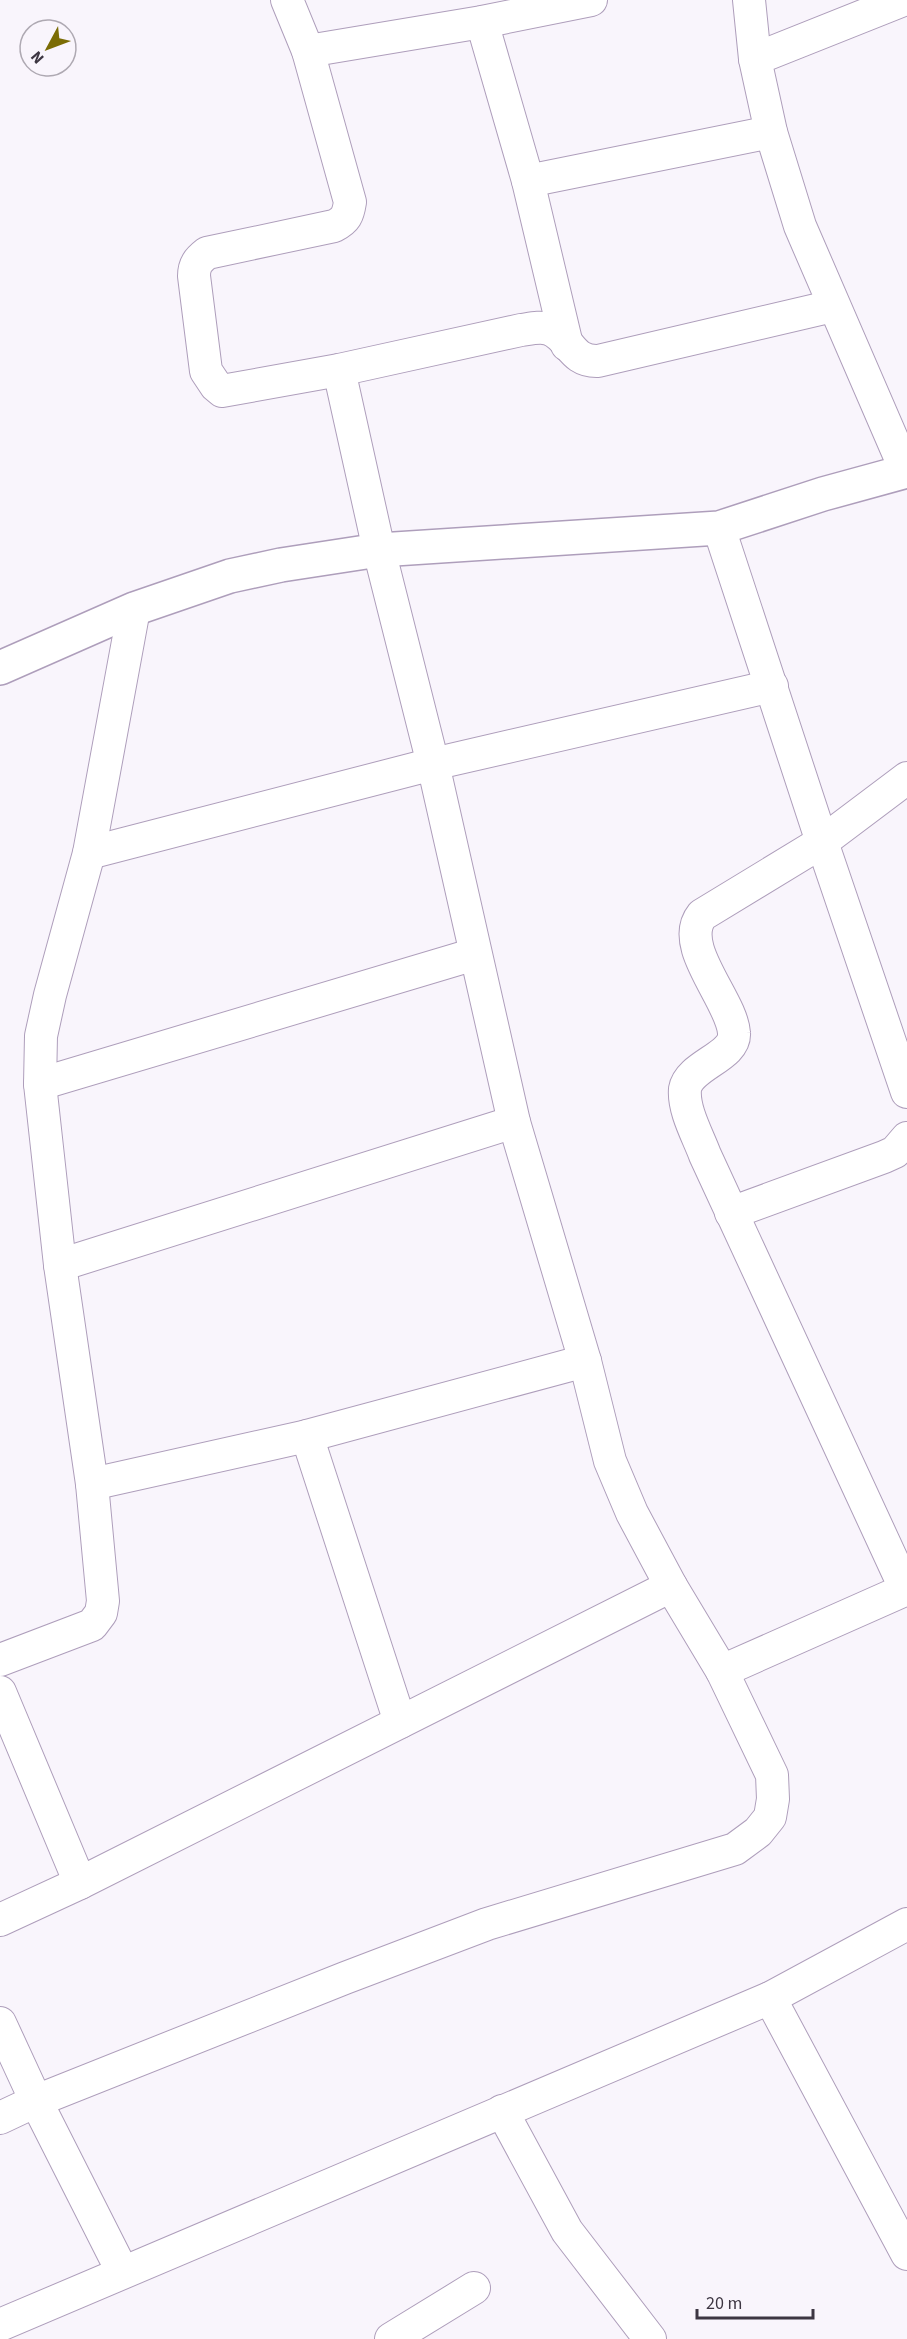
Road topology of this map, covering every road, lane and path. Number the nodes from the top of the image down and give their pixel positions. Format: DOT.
graph roads {
  1 [pos="287,0"];
  2 [pos="591,0"];
  3 [pos="749,0"];
  4 [pos="903,0"];
  5 [pos="482,22"];
  6 [pos="309,51"];
  7 [pos="755,59"];
  8 [pos="771,132"];
  9 [pos="528,182"];
  10 [pos="833,306"];
  11 [pos="567,345"];
  12 [pos="339,370"];
  13 [pos="906,471"];
  14 [pos="719,528"];
  15 [pos="379,550"];
  16 [pos="134,609"];
  17 [pos="0,668"];
  18 [pos="772,686"];
  19 [pos="433,764"];
  20 [pos="907,778"];
  21 [pos="822,842"];
  22 [pos="89,853"];
  23 [pos="475,954"];
  24 [pos="40,1084"];
  25 [pos="907,1092"];
  26 [pos="514,1122"];
  27 [pos="907,1138"];
  28 [pos="730,1213"];
  29 [pos="60,1265"];
  30 [pos="585,1361"];
  31 [pos="307,1436"];
  32 [pos="92,1484"];
  33 [pos="671,1586"];
  34 [pos="906,1589"];
  35 [pos="0,1660"];
  36 [pos="722,1671"];
  37 [pos="0,1692"];
  38 [pos="400,1722"];
  39 [pos="80,1883"];
  40 [pos="0,1920"];
  41 [pos="907,1924"];
  42 [pos="770,1998"];
  43 [pos="0,2023"];
  44 [pos="36,2101"];
  45 [pos="502,2111"];
  46 [pos="0,2118"];
  47 [pos="907,2254"];
  48 [pos="122,2271"];
  49 [pos="474,2288"];
  50 [pos="10,2328"];
  51 [pos="391,2339"];
  52 [pos="650,2339"];
  1 -- 6 [label="street"];
  2 -- 5 [label="street"];
  3 -- 7 [label="street"];
  4 -- 7 [label="street"];
  5 -- 6 [label="street"];
  5 -- 9 [label="street"];
  6 -- 12 [label="street"];
  7 -- 8 [label="street"];
  8 -- 9 [label="street"];
  8 -- 10 [label="street"];
  9 -- 11 [label="street"];
  10 -- 11 [label="street"];
  10 -- 13 [label="street"];
  11 -- 12 [label="street"];
  12 -- 15 [label="street"];
  13 -- 14 [label="street"];
  14 -- 15 [label="street"];
  14 -- 18 [label="street"];
  15 -- 16 [label="street"];
  15 -- 19 [label="street"];
  16 -- 17 [label="street"];
  16 -- 22 [label="street"];
  18 -- 19 [label="street"];
  18 -- 21 [label="street"];
  19 -- 22 [label="street"];
  19 -- 23 [label="street"];
  20 -- 21 [label="street"];
  21 -- 25 [label="street"];
  21 -- 28 [label="street"];
  22 -- 24 [label="street"];
  23 -- 24 [label="street"];
  23 -- 26 [label="street"];
  24 -- 29 [label="street"];
  26 -- 29 [label="street"];
  26 -- 30 [label="street"];
  27 -- 28 [label="street"];
  28 -- 34 [label="street"];
  29 -- 32 [label="street"];
  30 -- 31 [label="street"];
  30 -- 33 [label="street"];
  31 -- 32 [label="street"];
  31 -- 38 [label="street"];
  32 -- 35 [label="street"];
  33 -- 36 [label="street"];
  33 -- 38 [label="street"];
  34 -- 36 [label="street"];
  36 -- 44 [label="street"];
  37 -- 39 [label="street"];
  38 -- 39 [label="street"];
  39 -- 40 [label="street"];
  41 -- 42 [label="street"];
  42 -- 45 [label="street"];
  42 -- 47 [label="street"];
  43 -- 44 [label="street"];
  44 -- 46 [label="street"];
  44 -- 48 [label="street"];
  45 -- 48 [label="street"];
  45 -- 52 [label="street"];
  48 -- 50 [label="street"];
  49 -- 51 [label="street"];
}
